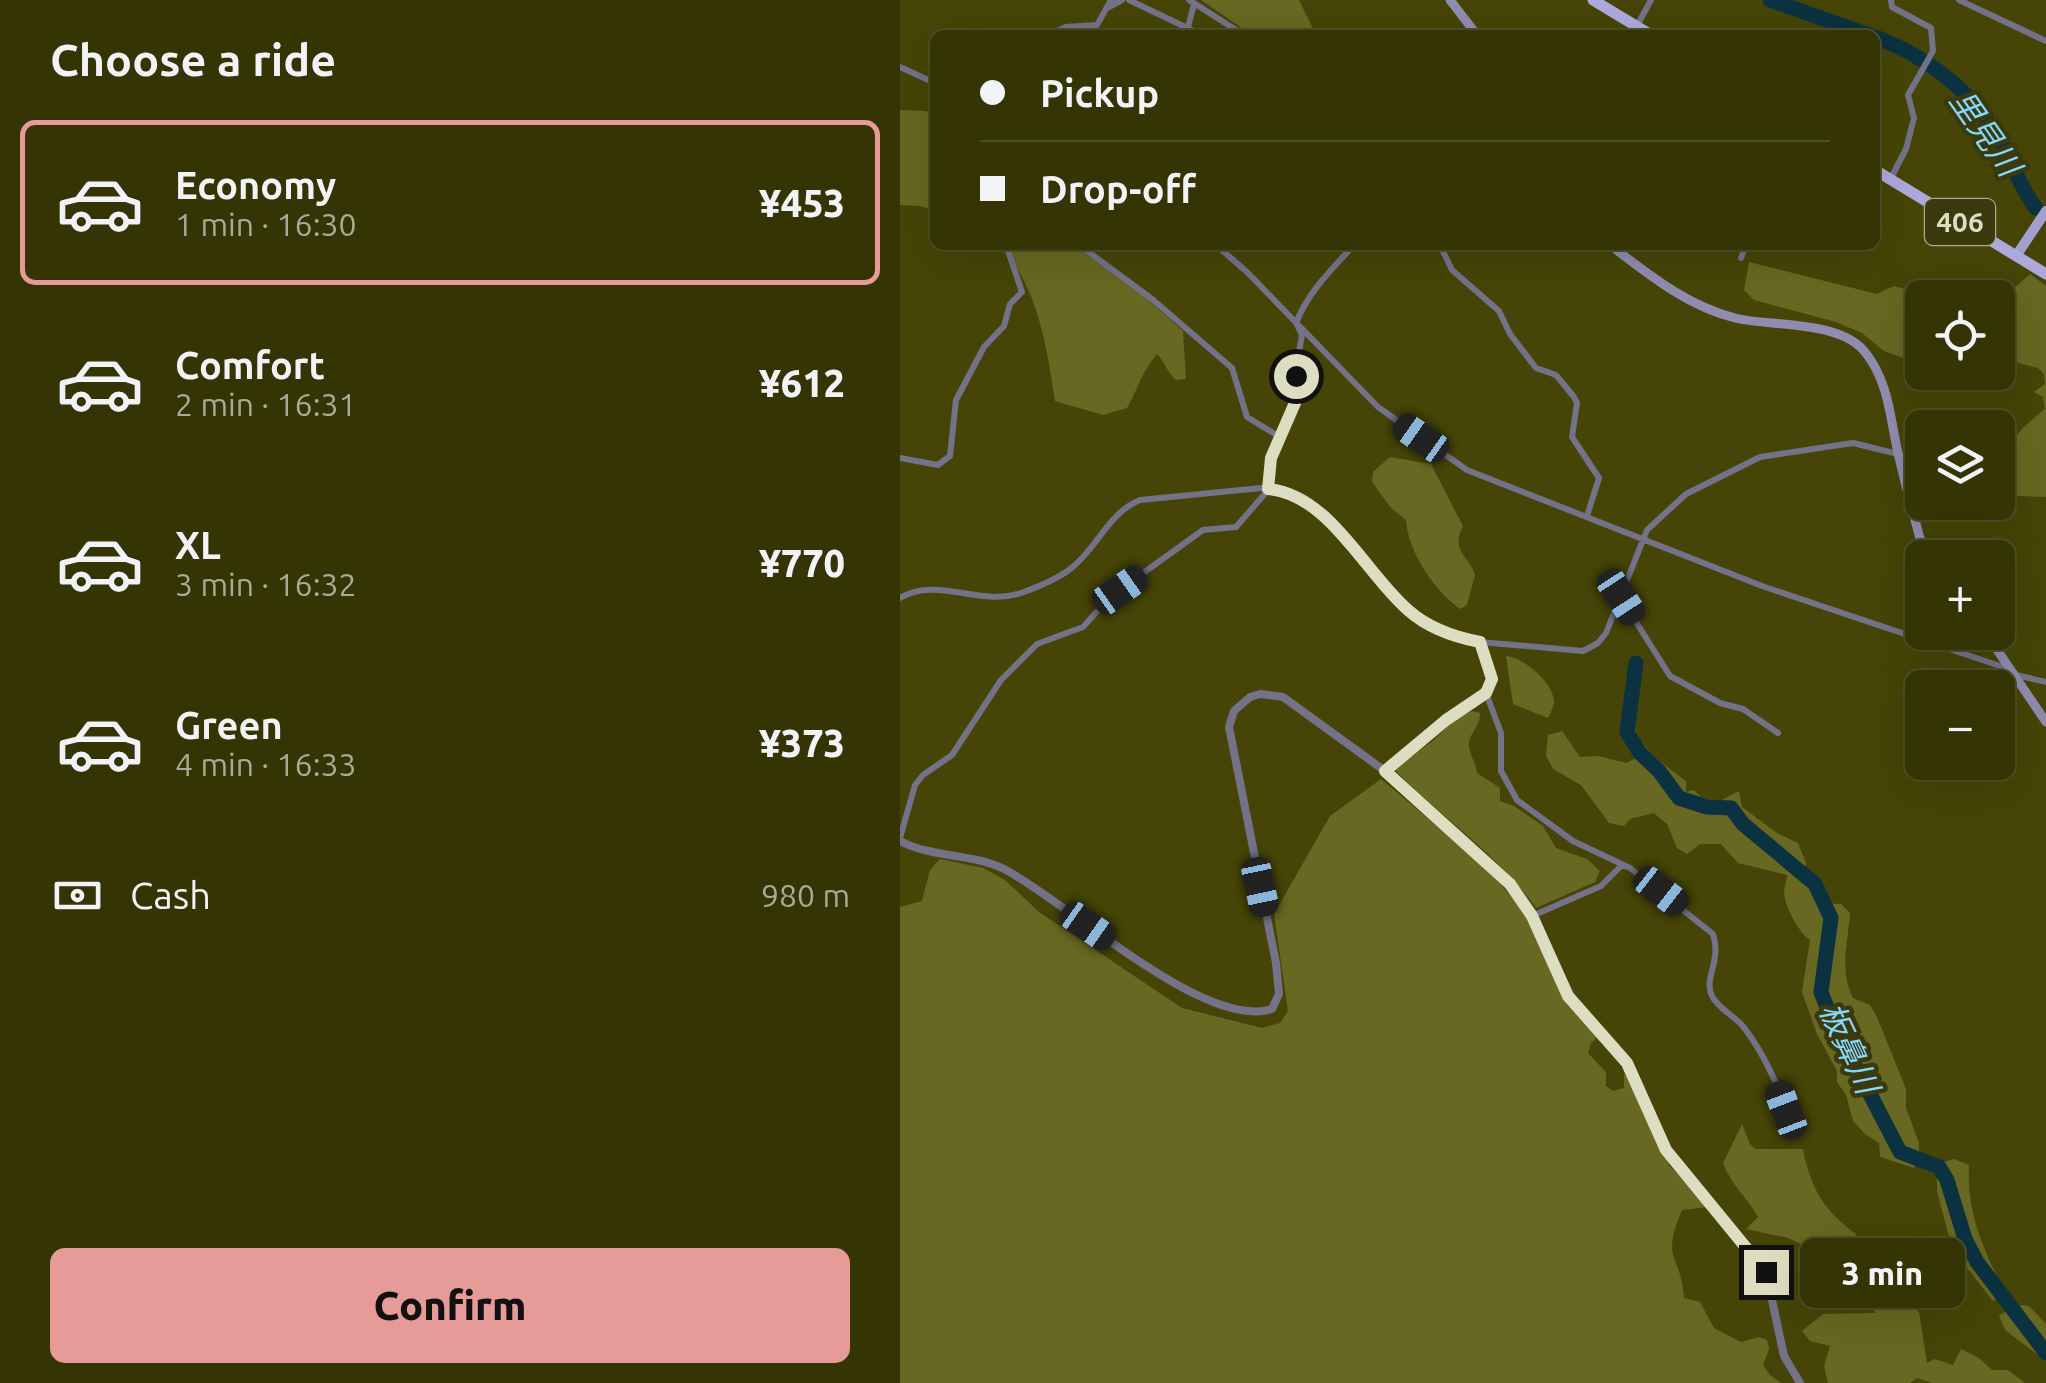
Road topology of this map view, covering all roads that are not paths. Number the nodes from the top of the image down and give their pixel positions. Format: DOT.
graph roads {
  1 [pos="1122,0"];
  2 [pos="1129,0"];
  3 [pos="1450,0"];
  4 [pos="1593,0"];
  5 [pos="1651,0"];
  6 [pos="1891,0"];
  7 [pos="1959,0"];
  8 [pos="1192,2"];
  9 [pos="1110,4"];
  10 [pos="1060,30"];
  11 [pos="1185,30"];
  12 [pos="1187,30"];
  13 [pos="1236,30"];
  14 [pos="1472,30"];
  15 [pos="1633,30"];
  16 [pos="1635,30"];
  17 [pos="2046,41"];
  18 [pos="900,67"];
  19 [pos="930,81"];
  20 [pos="1880,173"];
  21 [pos="1890,179"];
  22 [pos="2046,211"];
  23 [pos="1008,250"];
  24 [pos="1086,250"];
  25 [pos="1222,250"];
  26 [pos="1349,250"];
  27 [pos="1442,250"];
  28 [pos="1617,250"];
  29 [pos="1744,250"];
  30 [pos="2016,256"];
  31 [pos="1741,258"];
  32 [pos="2046,274"];
  33 [pos="1296,324"];
  34 [pos="1280,437"];
  35 [pos="1898,454"];
  36 [pos="900,458"];
  37 [pos="1268,489"];
  38 [pos="1588,516"];
  39 [pos="1920,540"];
  40 [pos="1644,541"];
  41 [pos="1621,597"];
  42 [pos="900,598"];
  43 [pos="1480,642"];
  44 [pos="2005,670"];
  45 [pos="2015,673"];
  46 [pos="2015,675"];
  47 [pos="2046,682"];
  48 [pos="1486,693"];
  49 [pos="2046,722"];
  50 [pos="1778,732"];
  51 [pos="1385,771"];
  52 [pos="900,839"];
  53 [pos="1622,865"];
  54 [pos="1532,916"];
  55 [pos="1786,1110"];
  56 [pos="1800,1383"];
  1 -- 9 [label="street"];
  2 -- 11 [label="street"];
  3 -- 14 [label="main road"];
  4 -- 15 [label="highway"];
  5 -- 16 [label="street"];
  6 -- 21 [label="street"];
  7 -- 17 [label="street"];
  8 -- 12 [label="street"];
  8 -- 13 [label="street"];
  9 -- 10 [label="street"];
  18 -- 19 [label="street"];
  20 -- 21 [label="highway, 406"];
  21 -- 30 [label="highway, 406"];
  22 -- 30 [label="main road"];
  23 -- 36 [label="street"];
  24 -- 34 [label="street"];
  25 -- 33 [label="street"];
  26 -- 33 [label="street"];
  27 -- 38 [label="street"];
  28 -- 35 [label="main road"];
  29 -- 31 [label="street"];
  30 -- 32 [label="highway, 406"];
  33 -- 34 [label="street"];
  33 -- 38 [label="street"];
  34 -- 37 [label="street"];
  35 -- 39 [label="main road"];
  35 -- 40 [label="street"];
  37 -- 42 [label="street"];
  37 -- 43 [label="street"];
  37 -- 52 [label="street"];
  38 -- 40 [label="street"];
  40 -- 41 [label="street"];
  40 -- 44 [label="street"];
  41 -- 43 [label="street"];
  41 -- 50 [label="street"];
  43 -- 48 [label="street"];
  45 -- 47 [label="street"];
  46 -- 49 [label="main road"];
  48 -- 51 [label="street"];
  48 -- 53 [label="street"];
  51 -- 52 [label="street"];
  51 -- 54 [label="street"];
  53 -- 54 [label="street"];
  53 -- 55 [label="street"];
  54 -- 56 [label="street"];
}
